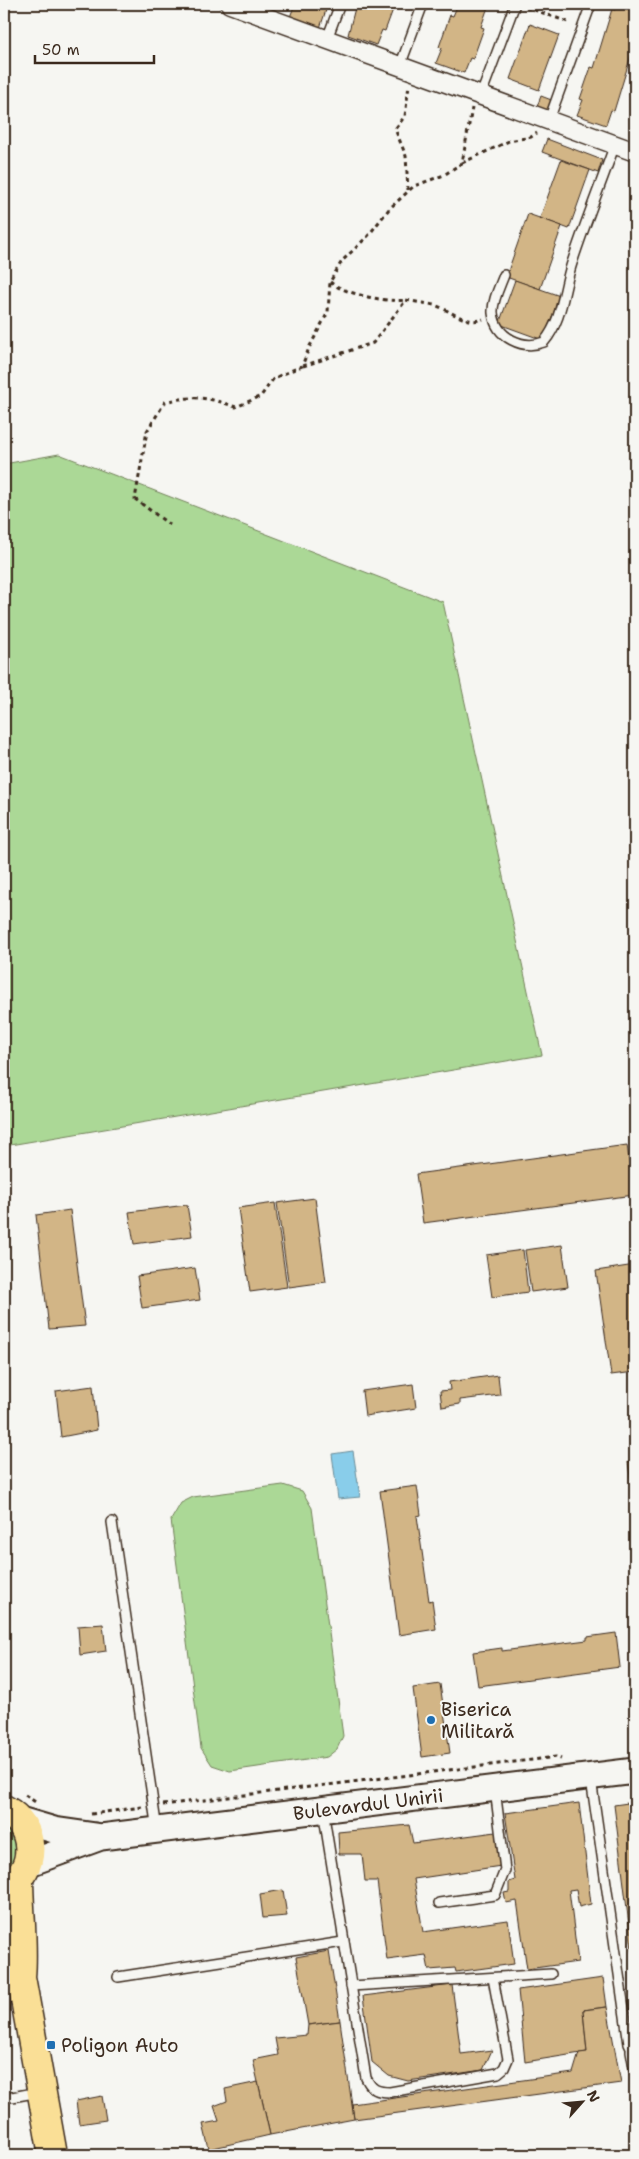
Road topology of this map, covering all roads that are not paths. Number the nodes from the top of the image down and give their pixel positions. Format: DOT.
graph roads {
  1 [pos="230,4"];
  2 [pos="340,4"];
  3 [pos="423,4"];
  4 [pos="516,4"];
  5 [pos="591,4"];
  6 [pos="327,39"];
  7 [pos="405,68"];
  8 [pos="478,94"];
  9 [pos="555,122"];
  10 [pos="615,144"];
  11 [pos="634,148"];
  12 [pos="504,275"];
  13 [pos="112,1522"];
  14 [pos="635,1770"];
  15 [pos="590,1776"];
  16 [pos="495,1788"];
  17 [pos="323,1810"];
  18 [pos="12,1815"];
  19 [pos="156,1818"];
  20 [pos="101,1837"];
  21 [pos="17,1876"];
  22 [pos="439,1903"];
  23 [pos="344,1942"];
  24 [pos="4,1947"];
  25 [pos="552,1974"];
  26 [pos="21,1977"];
  27 [pos="118,1977"];
  28 [pos="493,1978"];
  29 [pos="352,1986"];
  30 [pos="629,2044"];
  31 [pos="635,2056"];
  32 [pos="635,2073"];
  33 [pos="42,2092"];
  34 [pos="12,2097"];
  35 [pos="53,2155"];
  1 -- 6 [label="street"];
  2 -- 6 [label="lane"];
  3 -- 7 [label="lane"];
  4 -- 8 [label="lane"];
  5 -- 9 [label="lane"];
  6 -- 7 [label="street"];
  7 -- 8 [label="street"];
  8 -- 9 [label="street"];
  9 -- 10 [label="street"];
  10 -- 11 [label="street"];
  10 -- 12 [label="lane"];
  13 -- 19 [label="lane"];
  14 -- 15 [label="main road, Bulevardul Unirii"];
  15 -- 16 [label="main road, Bulevardul Unirii"];
  15 -- 30 [label="lane"];
  16 -- 17 [label="main road, Bulevardul Unirii"];
  16 -- 22 [label="lane"];
  17 -- 19 [label="main road, Bulevardul Unirii"];
  17 -- 23 [label="lane"];
  18 -- 20 [label="main road, Bulevardul Unirii"];
  18 -- 21 [label="main road"];
  19 -- 20 [label="main road, Bulevardul Unirii"];
  20 -- 21 [label="main road, Bulevardul Unirii"];
  21 -- 26 [label="main road"];
  23 -- 27 [label="lane"];
  23 -- 29 [label="lane"];
  24 -- 26 [label="main road"];
  25 -- 28 [label="lane"];
  26 -- 33 [label="main road"];
  28 -- 29 [label="lane"];
  28 -- 29 [label="lane"];
  30 -- 31 [label="lane"];
  30 -- 32 [label="lane"];
  33 -- 34 [label="lane"];
  33 -- 35 [label="main road"];
}
